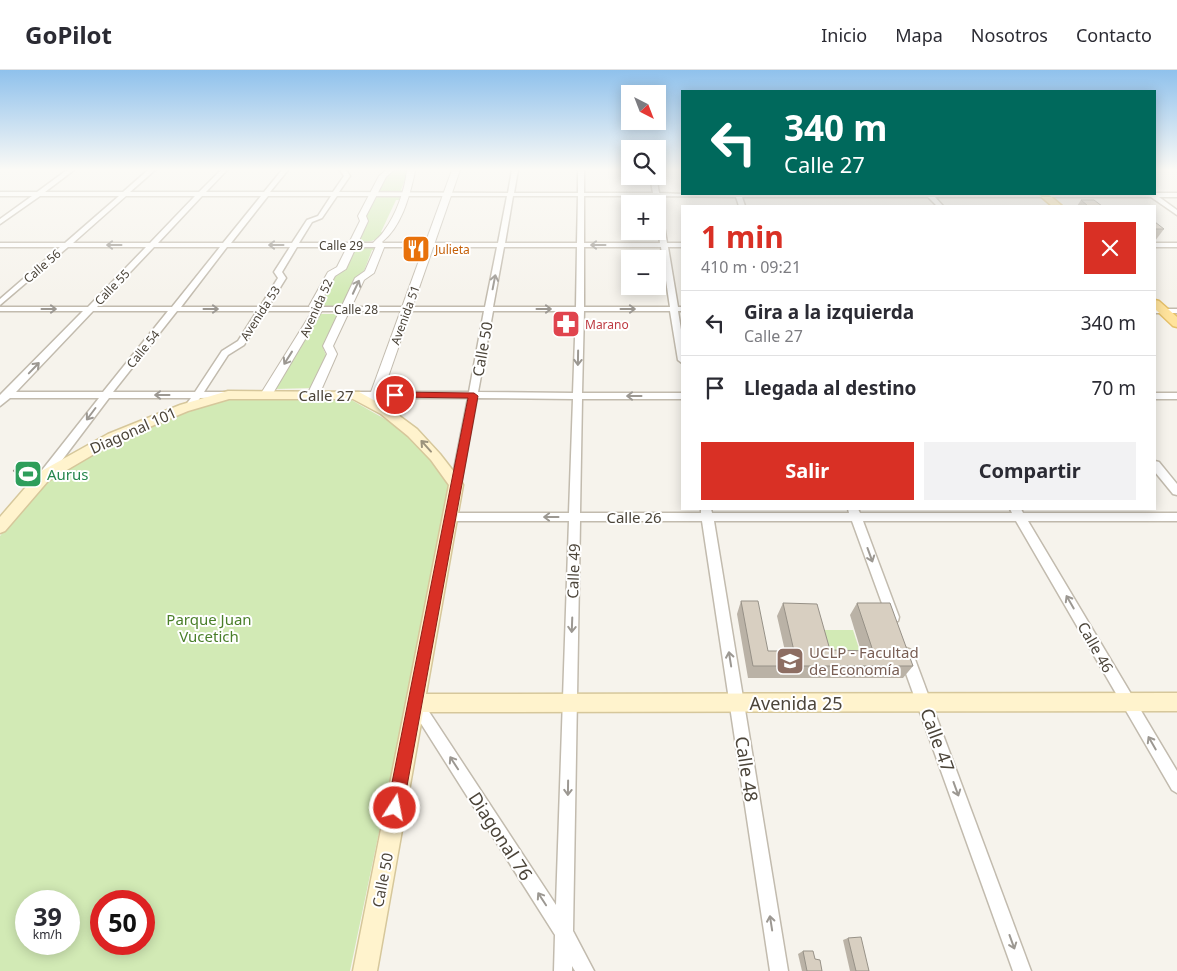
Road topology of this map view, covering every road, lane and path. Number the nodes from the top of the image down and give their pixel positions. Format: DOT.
graph roads {
  1 [pos="14,212"];
  2 [pos="103,212"];
  3 [pos="183,212"];
  4 [pos="252,212"];
  5 [pos="324,212"];
  6 [pos="364,212"];
  7 [pos="396,212"];
  8 [pos="442,212"];
  9 [pos="507,212"];
  10 [pos="581,212"];
  11 [pos="0,222"];
  12 [pos="663,240"];
  13 [pos="0,245"];
  14 [pos="66,245"];
  15 [pos="152,245"];
  16 [pos="226,245"];
  17 [pos="294,245"];
  18 [pos="353,245"];
  19 [pos="381,245"];
  20 [pos="430,245"];
  21 [pos="501,245"];
  22 [pos="580,245"];
  23 [pos="664,245"];
  24 [pos="681,245"];
  25 [pos="1156,245"];
  26 [pos="1177,245"];
  27 [pos="1156,296"];
  28 [pos="0,303"];
  29 [pos="0,308"];
  30 [pos="91,308"];
  31 [pos="175,308"];
  32 [pos="264,309"];
  33 [pos="318,309"];
  34 [pos="346,309"];
  35 [pos="408,309"];
  36 [pos="489,309"];
  37 [pos="580,309"];
  38 [pos="678,309"];
  39 [pos="1167,310"];
  40 [pos="1177,323"];
  41 [pos="681,347"];
  42 [pos="4,395"];
  43 [pos="106,395"];
  44 [pos="228,395"];
  45 [pos="266,395"];
  46 [pos="313,395"];
  47 [pos="369,395"];
  48 [pos="474,396"];
  49 [pos="578,396"];
  50 [pos="681,396"];
  51 [pos="1156,396"];
  52 [pos="1177,396"];
  53 [pos="194,400"];
  54 [pos="0,403"];
  55 [pos="1156,466"];
  56 [pos="43,477"];
  57 [pos="456,485"];
  58 [pos="1177,491"];
  59 [pos="6,512"];
  60 [pos="707,513"];
  61 [pos="854,513"];
  62 [pos="1018,513"];
  63 [pos="450,517"];
  64 [pos="575,517"];
  65 [pos="1177,517"];
  66 [pos="0,527"];
  67 [pos="1177,696"];
  68 [pos="570,698"];
  69 [pos="416,699"];
  70 [pos="736,699"];
  71 [pos="923,699"];
  72 [pos="1127,699"];
  73 [pos="1177,702"];
  74 [pos="1177,785"];
  75 [pos="564,933"];
  76 [pos="365,971"];
  77 [pos="563,971"];
  78 [pos="585,971"];
  79 [pos="779,971"];
  80 [pos="1022,971"];
  1 -- 11 [label="street"];
  2 -- 14 [label="street, Calle 56"];
  3 -- 15 [label="street, Calle 55"];
  4 -- 16 [label="street, Calle 54"];
  5 -- 17 [label="street, Avenida 53"];
  6 -- 18 [label="street, Avenida 52"];
  7 -- 19 [label="street, Avenida 52"];
  8 -- 20 [label="street, Avenida 51"];
  9 -- 21 [label="street, Calle 50"];
  10 -- 22 [label="street, Calle 49"];
  12 -- 23 [label="street"];
  13 -- 14 [label="street, Calle 29"];
  15 -- 14 [label="street, Calle 29, one-way"];
  14 -- 28 [label="street, Calle 56"];
  15 -- 16 [label="street, Calle 29"];
  15 -- 30 [label="street, Calle 55"];
  17 -- 16 [label="street, Calle 29, one-way"];
  16 -- 31 [label="street, Calle 54"];
  17 -- 18 [label="street, Calle 29"];
  17 -- 32 [label="street, Avenida 53"];
  18 -- 19 [label="street, Calle 29"];
  18 -- 33 [label="street, Avenida 52"];
  19 -- 20 [label="street, Calle 29"];
  34 -- 19 [label="street, Avenida 52, one-way"];
  20 -- 21 [label="street, Calle 29"];
  20 -- 35 [label="street, Avenida 51"];
  21 -- 22 [label="street, Calle 29"];
  36 -- 21 [label="street, Calle 50, one-way"];
  23 -- 22 [label="street, Calle 29, one-way"];
  22 -- 37 [label="street, Calle 49"];
  23 -- 24 [label="street, Calle 29"];
  23 -- 38 [label="street"];
  25 -- 26 [label="street"];
  27 -- 39 [label="main road"];
  29 -- 30 [label="street, Calle 28, one-way"];
  30 -- 31 [label="street, Calle 28"];
  42 -- 30 [label="street, Calle 55, one-way"];
  31 -- 32 [label="street, Calle 28, one-way"];
  31 -- 43 [label="street, Calle 54"];
  32 -- 33 [label="street, Calle 28"];
  32 -- 53 [label="street, Avenida 53"];
  33 -- 34 [label="street, Calle 28"];
  33 -- 45 [label="street, Avenida 52, one-way"];
  34 -- 35 [label="street, Calle 28"];
  34 -- 46 [label="street, Avenida 52"];
  35 -- 36 [label="street, Calle 28"];
  35 -- 47 [label="street, Avenida 51"];
  36 -- 37 [label="street, Calle 28, one-way"];
  36 -- 48 [label="street, Calle 50"];
  37 -- 38 [label="street, Calle 28, one-way"];
  37 -- 49 [label="street, Calle 49, one-way"];
  38 -- 41 [label="street"];
  39 -- 40 [label="main road"];
  42 -- 43 [label="street"];
  42 -- 54 [label="street, Calle 55"];
  53 -- 43 [label="street, one-way"];
  43 -- 56 [label="street, Calle 54, one-way"];
  44 -- 45 [label="main road, Calle 27"];
  44 -- 53 [label="main road, Diagonal 101"];
  45 -- 46 [label="main road, Calle 27"];
  46 -- 47 [label="main road, Calle 27"];
  47 -- 48 [label="street, Calle 27"];
  57 -- 47 [label="main road, one-way"];
  48 -- 49 [label="street, Calle 27"];
  48 -- 57 [label="street, Calle 50"];
  50 -- 49 [label="street, Calle 27, one-way"];
  49 -- 64 [label="street, Calle 49"];
  51 -- 52 [label="street"];
  53 -- 56 [label="main road, Diagonal 101"];
  55 -- 58 [label="street"];
  56 -- 59 [label="main road, Calle 54"];
  57 -- 63 [label="main road, Calle 50"];
  59 -- 66 [label="main road, Calle 54"];
  60 -- 61 [label="street, Calle 26"];
  60 -- 64 [label="street, Calle 26"];
  70 -- 60 [label="street, Calle 48, one-way"];
  61 -- 62 [label="street, Calle 26"];
  61 -- 71 [label="street, Calle 47, one-way"];
  62 -- 65 [label="street, Calle 26"];
  72 -- 62 [label="street, Calle 46, one-way"];
  64 -- 63 [label="street, Calle 26, one-way"];
  63 -- 69 [label="main road, Calle 50"];
  64 -- 68 [label="street, Calle 49, one-way"];
  67 -- 72 [label="main road, Avenida 25"];
  68 -- 69 [label="main road, Avenida 25"];
  68 -- 70 [label="main road, Avenida 25"];
  68 -- 75 [label="street, Calle 49, one-way"];
  75 -- 69 [label="street, Diagonal 76, one-way"];
  69 -- 76 [label="main road, Calle 50"];
  70 -- 71 [label="main road, Avenida 25"];
  79 -- 70 [label="street, Calle 48, one-way"];
  71 -- 72 [label="main road, Avenida 25"];
  71 -- 80 [label="street, Calle 47, one-way"];
  72 -- 73 [label="main road, Avenida 25"];
  74 -- 72 [label="street, Calle 46, one-way"];
  75 -- 77 [label="street, Calle 49"];
  75 -- 78 [label="street, Diagonal 76"];
}
